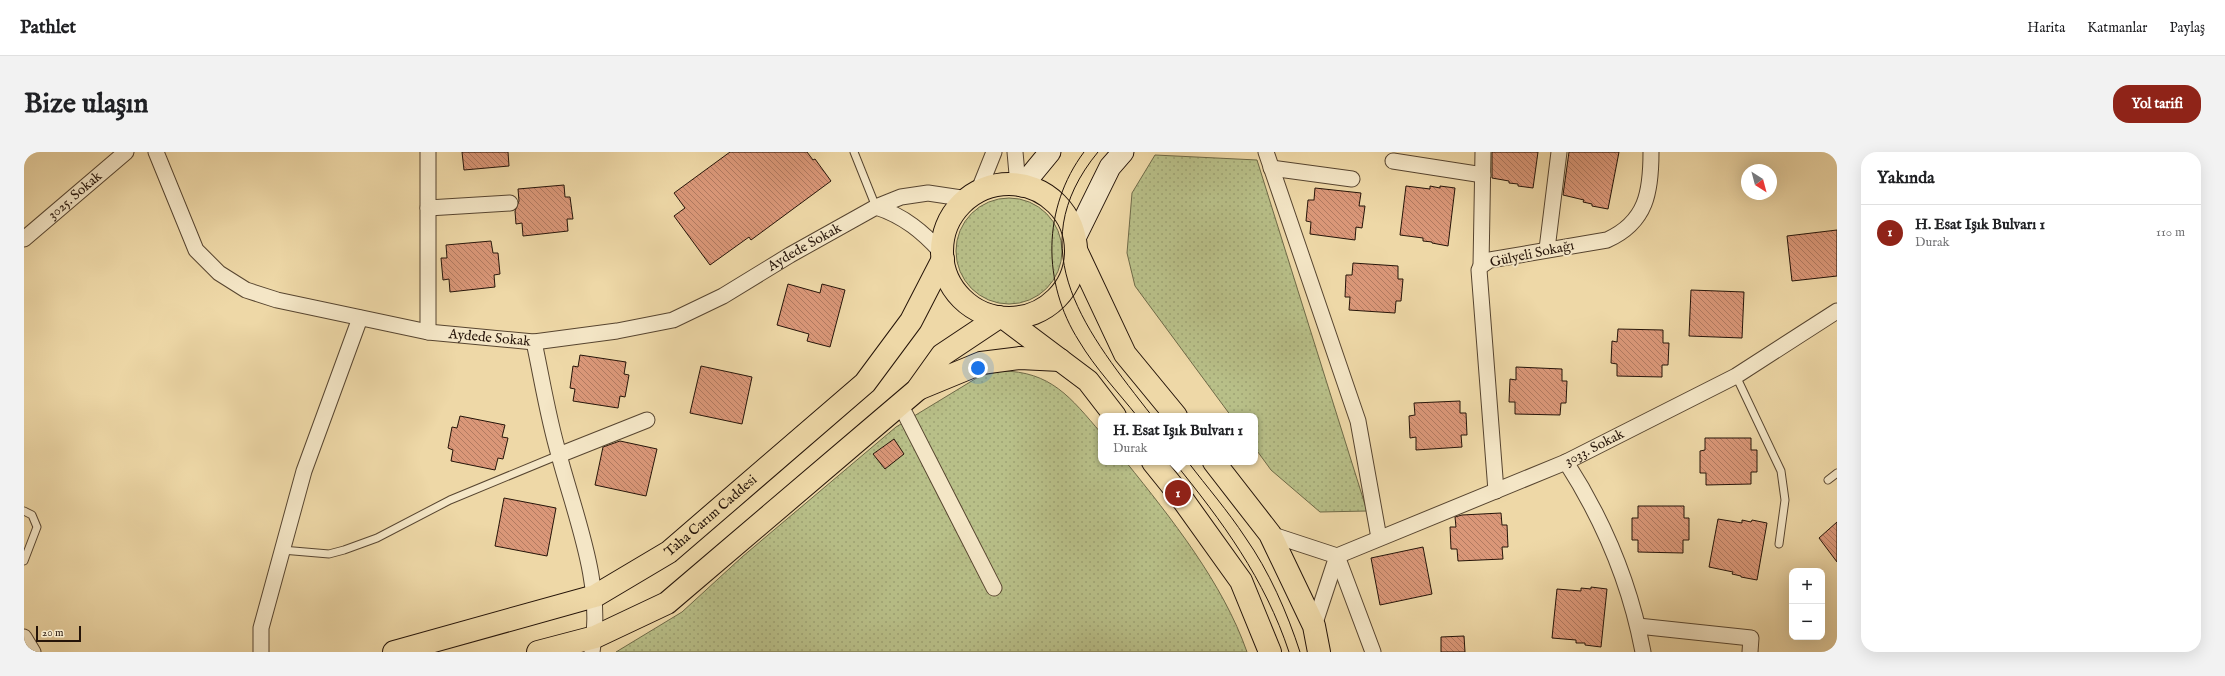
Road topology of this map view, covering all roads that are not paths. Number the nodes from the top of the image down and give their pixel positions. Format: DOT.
graph roads {
  1 [pos="126,152"];
  2 [pos="156,152"];
  3 [pos="428,152"];
  4 [pos="854,152"];
  5 [pos="994,152"];
  6 [pos="1015,152"];
  7 [pos="1050,152"];
  8 [pos="1122,152"];
  9 [pos="1266,152"];
  10 [pos="1483,152"];
  11 [pos="1559,152"];
  12 [pos="1651,152"];
  13 [pos="1393,161"];
  14 [pos="1271,168"];
  15 [pos="1483,175"];
  16 [pos="1352,179"];
  17 [pos="1020,186"];
  18 [pos="973,196"];
  19 [pos="510,203"];
  20 [pos="876,207"];
  21 [pos="428,208"];
  22 [pos="24,239"];
  23 [pos="1076,244"];
  24 [pos="1547,249"];
  25 [pos="943,256"];
  26 [pos="1481,266"];
  27 [pos="1837,311"];
  28 [pos="360,318"];
  29 [pos="1002,318"];
  30 [pos="428,332"];
  31 [pos="534,342"];
  32 [pos="1060,360"];
  33 [pos="1736,376"];
  34 [pos="917,390"];
  35 [pos="900,404"];
  36 [pos="1114,413"];
  37 [pos="1174,413"];
  38 [pos="647,420"];
  39 [pos="558,455"];
  40 [pos="1566,462"];
  41 [pos="1155,465"];
  42 [pos="1216,465"];
  43 [pos="1837,473"];
  44 [pos="1828,480"];
  45 [pos="1496,491"];
  46 [pos="24,511"];
  47 [pos="1270,534"];
  48 [pos="1379,538"];
  49 [pos="1779,544"];
  50 [pos="282,550"];
  51 [pos="1337,556"];
  52 [pos="24,561"];
  53 [pos="994,588"];
  54 [pos="595,596"];
  55 [pos="1314,626"];
  56 [pos="1638,626"];
  57 [pos="24,637"];
  58 [pos="594,644"];
  59 [pos="33,652"];
  60 [pos="261,652"];
  61 [pos="394,652"];
  62 [pos="538,652"];
  63 [pos="1270,652"];
  64 [pos="1319,652"];
  65 [pos="1372,652"];
  66 [pos="1643,652"];
  67 [pos="1750,652"];
  1 -- 22 [label="street, 3025. Sokak"];
  2 -- 28 [label="street, Aydede Sokak"];
  3 -- 21 [label="street"];
  4 -- 20 [label="lane"];
  5 -- 18 [label="street"];
  6 -- 17 [label="street"];
  7 -- 17 [label="main road"];
  8 -- 23 [label="main road"];
  9 -- 14 [label="street"];
  10 -- 15 [label="street"];
  11 -- 24 [label="street"];
  12 -- 24 [label="street, Gülyeli Sokağı"];
  13 -- 15 [label="street"];
  14 -- 16 [label="street"];
  14 -- 48 [label="street"];
  15 -- 26 [label="street"];
  17 -- 18 [label="main road"];
  17 -- 23 [label="main road"];
  18 -- 20 [label="street, Aydede Sokak"];
  18 -- 25 [label="main road"];
  19 -- 21 [label="street"];
  20 -- 25 [label="street"];
  20 -- 31 [label="street, Aydede Sokak"];
  21 -- 30 [label="street"];
  23 -- 29 [label="main road"];
  23 -- 37 [label="main road"];
  24 -- 26 [label="street, Gülyeli Sokağı"];
  25 -- 29 [label="main road"];
  25 -- 54 [label="main road, Taha Carım Caddesi"];
  26 -- 45 [label="street, Gülyeli Sokağı"];
  27 -- 33 [label="street, 3033. Sokak"];
  28 -- 30 [label="street, Aydede Sokak"];
  28 -- 50 [label="street"];
  29 -- 32 [label="main road"];
  29 -- 34 [label="main road"];
  30 -- 31 [label="street, Aydede Sokak"];
  31 -- 39 [label="street"];
  32 -- 34 [label="main road"];
  32 -- 36 [label="main road"];
  33 -- 40 [label="street, 3033. Sokak"];
  33 -- 49 [label="lane"];
  34 -- 35 [label="main road"];
  35 -- 53 [label="street"];
  35 -- 58 [label="main road"];
  38 -- 39 [label="street"];
  39 -- 50 [label="lane"];
  39 -- 54 [label="street"];
  40 -- 45 [label="street, 3033. Sokak"];
  40 -- 56 [label="street"];
  41 -- 63 [label="main road"];
  42 -- 47 [label="main road"];
  43 -- 44 [label="lane"];
  45 -- 48 [label="street, 3033. Sokak"];
  46 -- 52 [label="lane"];
  47 -- 51 [label="street"];
  47 -- 55 [label="main road"];
  48 -- 51 [label="street, 3033. Sokak"];
  50 -- 60 [label="street"];
  51 -- 55 [label="street"];
  51 -- 65 [label="street"];
  54 -- 58 [label="street"];
  54 -- 61 [label="main road, Taha Carım Caddesi"];
  55 -- 64 [label="main road"];
  56 -- 66 [label="street"];
  56 -- 67 [label="street"];
  57 -- 59 [label="street"];
  58 -- 62 [label="main road"];
}
